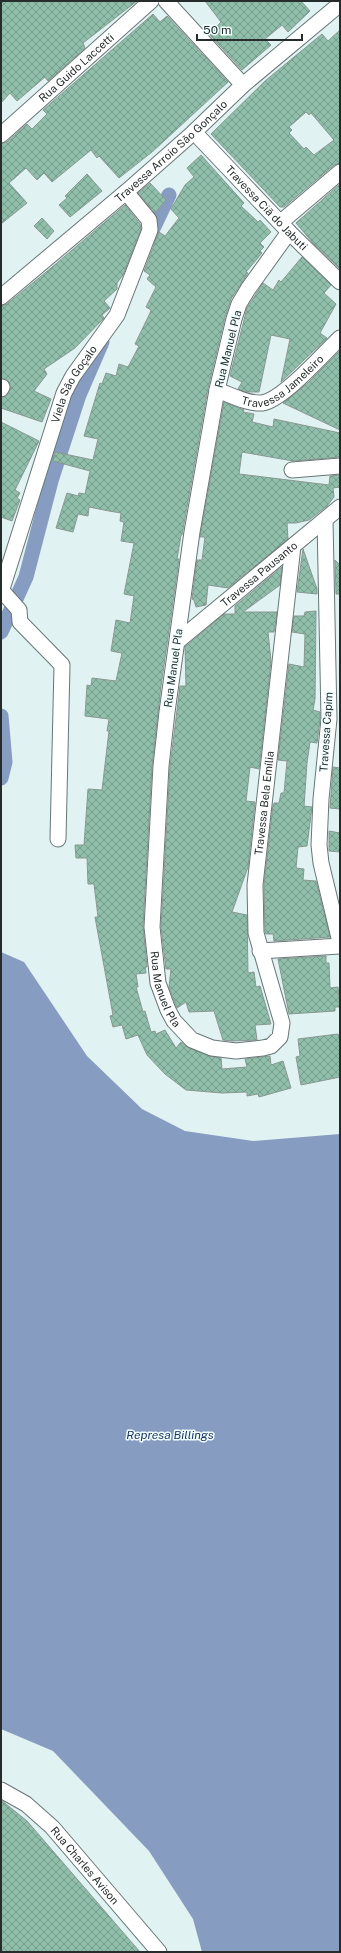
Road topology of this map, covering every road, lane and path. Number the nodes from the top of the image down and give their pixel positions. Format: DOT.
graph roads {
  1 [pos="151,1"];
  2 [pos="166,1"];
  3 [pos="340,4"];
  4 [pos="243,85"];
  5 [pos="194,132"];
  6 [pos="1,135"];
  7 [pos="340,172"];
  8 [pos="126,192"];
  9 [pos="285,227"];
  10 [pos="340,282"];
  11 [pos="1,297"];
  12 [pos="340,338"];
  13 [pos="217,390"];
  14 [pos="340,466"];
  15 [pos="292,470"];
  16 [pos="340,507"];
  17 [pos="325,520"];
  18 [pos="293,546"];
  19 [pos="2,592"];
  20 [pos="178,641"];
  21 [pos="58,839"];
  22 [pos="340,942"];
  23 [pos="340,946"];
  24 [pos="260,951"];
  25 [pos="263,1048"];
  26 [pos="1,1790"];
  27 [pos="159,1952"];
  1 -- 6 [label="street, Rua Guido Laccetti"];
  2 -- 4 [label="street"];
  3 -- 4 [label="street, Travessa Arroio São Gonçalo"];
  4 -- 5 [label="street, Travessa Arroio São Gonçalo"];
  5 -- 8 [label="street, Travessa Arroio São Gonçalo"];
  5 -- 9 [label="street, Travessa Ciã do Jabuti"];
  7 -- 9 [label="street, Rua Manuel Pla"];
  8 -- 11 [label="street, Travessa Arroio São Gonçalo"];
  8 -- 19 [label="street, Viela São Goçalo"];
  9 -- 10 [label="street, Travessa Ciã do Jabuti"];
  9 -- 13 [label="street, Rua Manuel Pla"];
  12 -- 13 [label="street, Travessa Jameleiro"];
  13 -- 20 [label="street, Rua Manuel Pla"];
  14 -- 15 [label="street"];
  16 -- 17 [label="street, Travessa Pausanto"];
  17 -- 18 [label="street, Travessa Pausanto"];
  17 -- 22 [label="street, Travessa Capim"];
  18 -- 20 [label="street, Travessa Pausanto"];
  18 -- 24 [label="street, Travessa Bela Emília"];
  19 -- 21 [label="street"];
  20 -- 25 [label="street, Rua Manuel Pla"];
  23 -- 24 [label="street"];
  24 -- 25 [label="street, Travessa Bela Emília"];
  26 -- 27 [label="street, Rua Charles Avison"];
}
